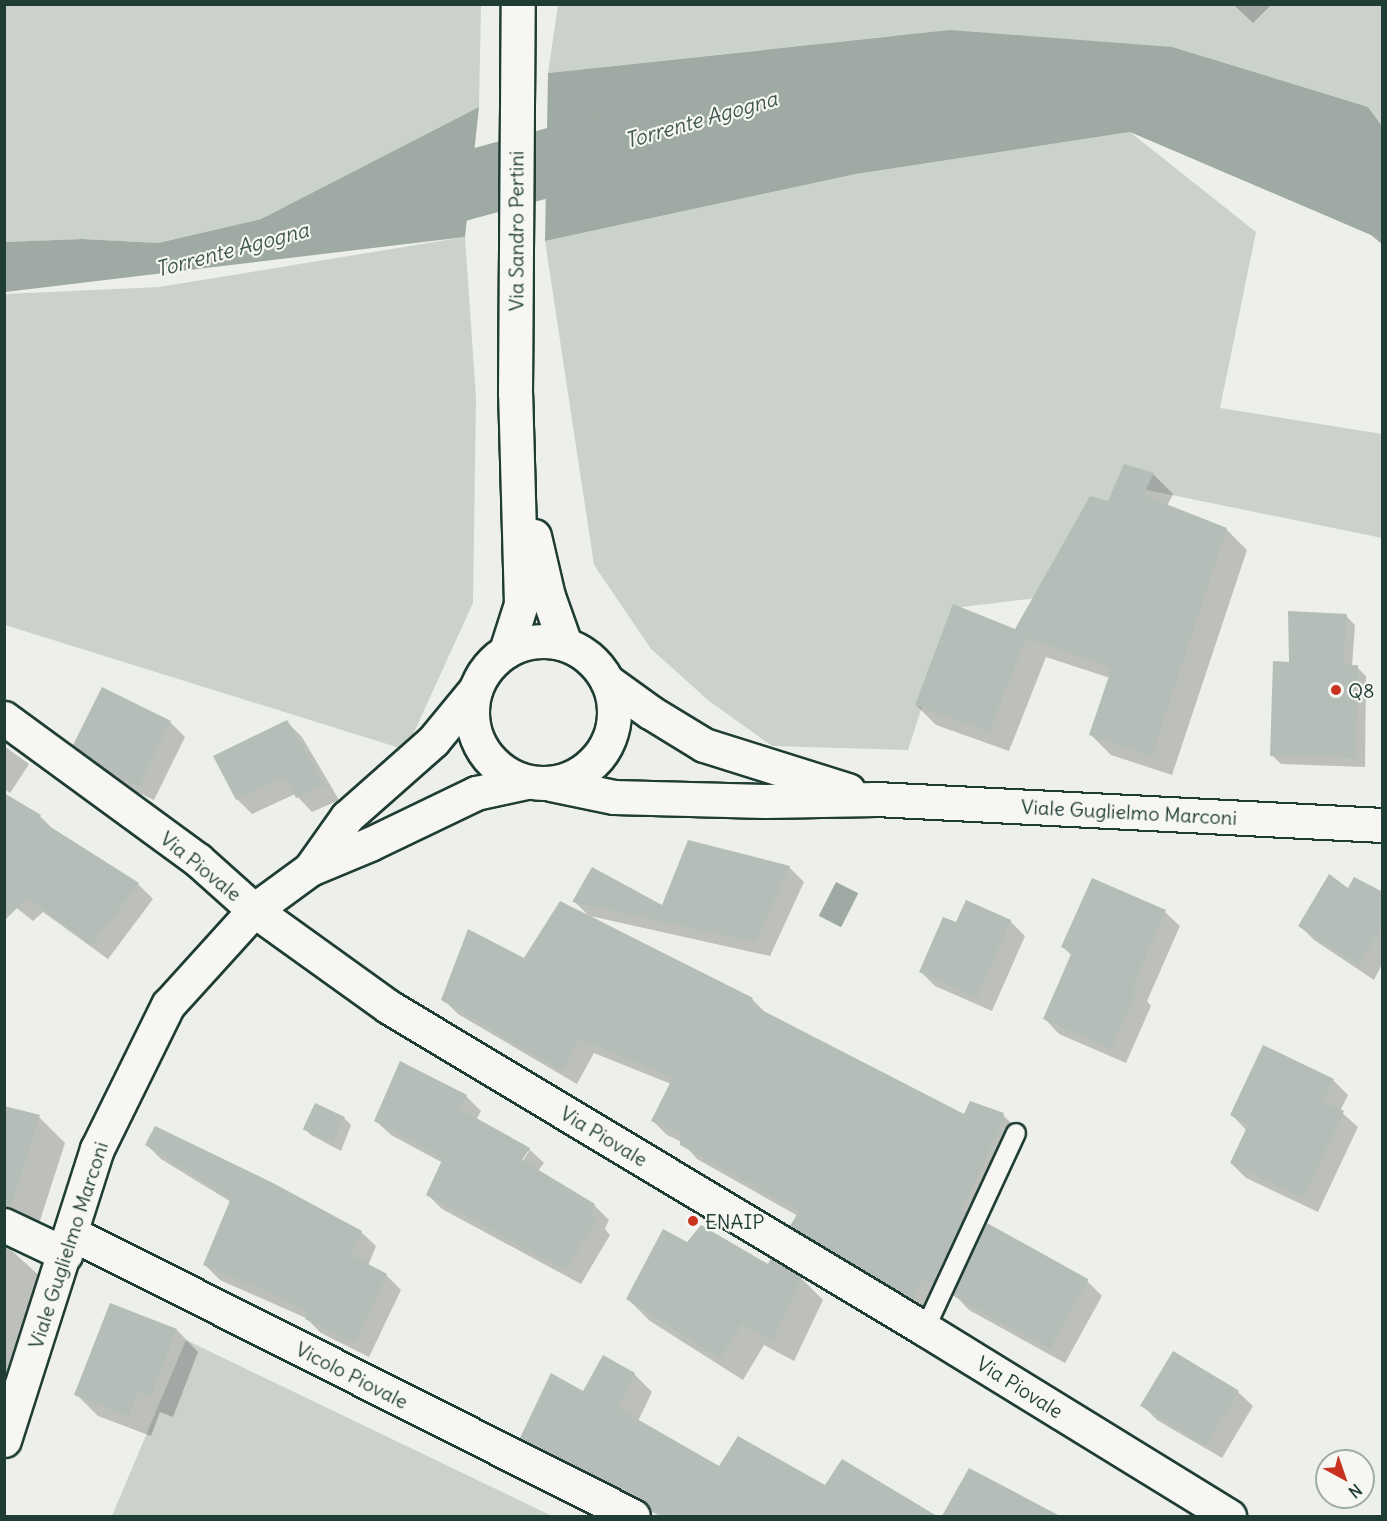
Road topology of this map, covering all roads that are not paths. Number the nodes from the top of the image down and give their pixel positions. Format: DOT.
graph roads {
  1 [pos="518,4"];
  2 [pos="517,457"];
  3 [pos="565,644"];
  4 [pos="506,651"];
  5 [pos="607,681"];
  6 [pos="475,690"];
  7 [pos="4,718"];
  8 [pos="539,783"];
  9 [pos="876,799"];
  10 [pos="1383,825"];
  11 [pos="310,868"];
  12 [pos="254,910"];
  13 [pos="1016,1133"];
  14 [pos="4,1225"];
  15 [pos="68,1244"];
  16 [pos="925,1329"];
  17 [pos="4,1440"];
  18 [pos="633,1516"];
  19 [pos="1229,1516"];
  1 -- 2 [label="main road, Via Sandro Pertini"];
  2 -- 3 [label="main road, Via Sandro Pertini"];
  2 -- 4 [label="main road, Via Sandro Pertini"];
  3 -- 4 [label="main road"];
  3 -- 5 [label="main road"];
  4 -- 6 [label="main road"];
  5 -- 8 [label="main road"];
  5 -- 9 [label="main road, Viale Guglielmo Marconi"];
  6 -- 8 [label="main road"];
  6 -- 11 [label="main road, Viale Guglielmo Marconi"];
  7 -- 12 [label="main road, Via Piovale"];
  8 -- 9 [label="main road, Viale Guglielmo Marconi"];
  8 -- 11 [label="main road, Viale Guglielmo Marconi"];
  9 -- 10 [label="main road, Viale Guglielmo Marconi"];
  11 -- 12 [label="main road, Viale Guglielmo Marconi"];
  12 -- 15 [label="main road, Viale Guglielmo Marconi"];
  12 -- 16 [label="main road, Via Piovale"];
  13 -- 16 [label="lane"];
  14 -- 15 [label="main road, Vicolo Piovale"];
  15 -- 17 [label="main road, Viale Guglielmo Marconi"];
  15 -- 18 [label="main road, Vicolo Piovale"];
  16 -- 19 [label="main road, Via Piovale"];
}
